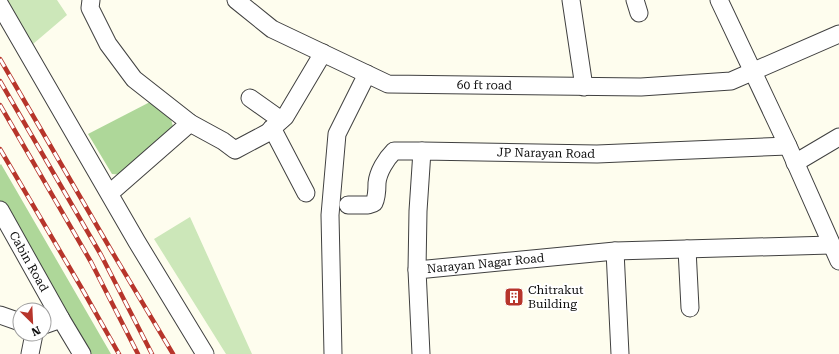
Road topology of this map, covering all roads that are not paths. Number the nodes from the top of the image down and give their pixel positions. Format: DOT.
graph roads {
  1 [pos="91,0"];
  2 [pos="236,0"];
  3 [pos="571,0"];
  4 [pos="719,0"];
  5 [pos="0,5"];
  6 [pos="839,34"];
  7 [pos="323,53"];
  8 [pos="752,71"];
  9 [pos="368,74"];
  10 [pos="584,86"];
  11 [pos="250,98"];
  12 [pos="270,121"];
  13 [pos="190,123"];
  14 [pos="839,137"];
  15 [pos="788,146"];
  16 [pos="422,151"];
  17 [pos="795,163"];
  18 [pos="110,193"];
  19 [pos="306,193"];
  20 [pos="348,205"];
  21 [pos="0,210"];
  22 [pos="831,245"];
  23 [pos="687,249"];
  24 [pos="615,251"];
  25 [pos="839,261"];
  26 [pos="417,270"];
  27 [pos="690,308"];
  28 [pos="0,316"];
  29 [pos="61,319"];
  30 [pos="12,320"];
  31 [pos="52,322"];
  32 [pos="32,342"];
  33 [pos="30,354"];
  34 [pos="82,354"];
  35 [pos="205,354"];
  36 [pos="333,354"];
  37 [pos="421,354"];
  38 [pos="620,354"];
  1 -- 13 [label="street"];
  2 -- 7 [label="street, 60 ft road"];
  3 -- 10 [label="street"];
  4 -- 8 [label="street"];
  5 -- 18 [label="street"];
  6 -- 8 [label="street, 60 ft road"];
  7 -- 9 [label="street, 60 ft road"];
  7 -- 12 [label="street"];
  8 -- 10 [label="street, 60 ft road"];
  8 -- 15 [label="street"];
  9 -- 10 [label="street, 60 ft road"];
  9 -- 36 [label="street"];
  11 -- 12 [label="street"];
  12 -- 13 [label="street"];
  12 -- 19 [label="street"];
  13 -- 18 [label="street"];
  14 -- 17 [label="street"];
  15 -- 16 [label="street, JP Narayan Road"];
  15 -- 17 [label="street"];
  16 -- 20 [label="street, JP Narayan Road"];
  16 -- 26 [label="street"];
  17 -- 22 [label="street"];
  18 -- 35 [label="street"];
  21 -- 29 [label="street, Cabin Road"];
  22 -- 23 [label="street, Narayan Nagar Road"];
  22 -- 25 [label="street"];
  23 -- 24 [label="street, Narayan Nagar Road"];
  23 -- 27 [label="street"];
  24 -- 26 [label="street, Narayan Nagar Road"];
  24 -- 38 [label="street"];
  26 -- 37 [label="street, Narayan Nagar Road"];
  28 -- 30 [label="street"];
  29 -- 31 [label="street"];
  29 -- 34 [label="street, Cabin Road"];
  32 -- 33 [label="street"];
}
